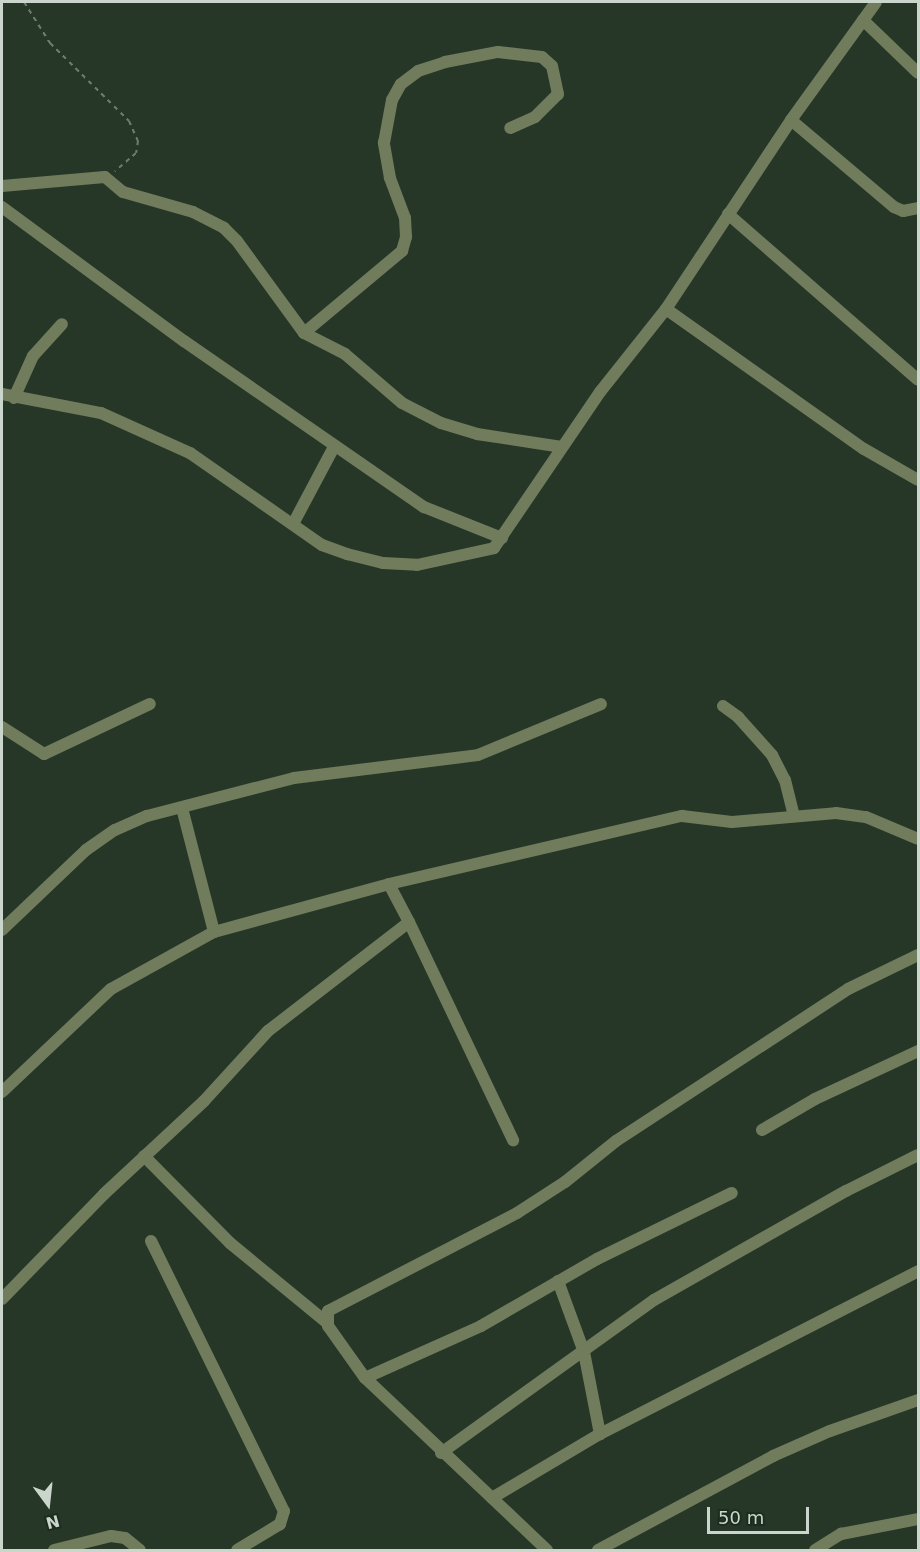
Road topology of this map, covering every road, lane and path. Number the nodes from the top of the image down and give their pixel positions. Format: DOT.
graph roads {
  1 [pos="24,2"];
  2 [pos="876,2"];
  3 [pos="863,20"];
  4 [pos="918,73"];
  5 [pos="791,120"];
  6 [pos="510,128"];
  7 [pos="105,177"];
  8 [pos="2,186"];
  9 [pos="2,207"];
  10 [pos="918,208"];
  11 [pos="728,214"];
  12 [pos="666,309"];
  13 [pos="62,324"];
  14 [pos="304,333"];
  15 [pos="918,380"];
  16 [pos="2,393"];
  17 [pos="14,398"];
  18 [pos="334,447"];
  19 [pos="562,447"];
  20 [pos="918,480"];
  21 [pos="293,524"];
  22 [pos="502,538"];
  23 [pos="150,704"];
  24 [pos="601,705"];
  25 [pos="723,706"];
  26 [pos="2,727"];
  27 [pos="182,808"];
  28 [pos="794,816"];
  29 [pos="918,839"];
  30 [pos="389,884"];
  31 [pos="409,922"];
  32 [pos="2,930"];
  33 [pos="214,932"];
  34 [pos="918,955"];
  35 [pos="918,1051"];
  36 [pos="2,1092"];
  37 [pos="762,1130"];
  38 [pos="513,1140"];
  39 [pos="918,1155"];
  40 [pos="144,1156"];
  41 [pos="732,1193"];
  42 [pos="151,1241"];
  43 [pos="918,1270"];
  44 [pos="558,1281"];
  45 [pos="2,1299"];
  46 [pos="325,1321"];
  47 [pos="584,1352"];
  48 [pos="365,1378"];
  49 [pos="918,1400"];
  50 [pos="600,1434"];
  51 [pos="441,1453"];
  52 [pos="492,1498"];
  53 [pos="918,1519"];
  54 [pos="54,1551"];
  55 [pos="140,1551"];
  56 [pos="237,1551"];
  57 [pos="547,1551"];
  58 [pos="597,1551"];
  59 [pos="815,1551"];
  1 -- 7 [label="path"];
  2 -- 3 [label="street"];
  3 -- 4 [label="street"];
  3 -- 5 [label="street"];
  5 -- 10 [label="street"];
  5 -- 11 [label="street"];
  6 -- 14 [label="street"];
  7 -- 8 [label="street"];
  7 -- 14 [label="street"];
  9 -- 18 [label="street"];
  11 -- 12 [label="street"];
  11 -- 15 [label="street"];
  12 -- 19 [label="street"];
  12 -- 20 [label="street"];
  13 -- 17 [label="street"];
  14 -- 19 [label="street"];
  16 -- 17 [label="street"];
  17 -- 21 [label="street"];
  18 -- 21 [label="street"];
  18 -- 22 [label="street"];
  19 -- 22 [label="street"];
  21 -- 22 [label="street"];
  23 -- 26 [label="street"];
  24 -- 27 [label="street"];
  25 -- 28 [label="street"];
  27 -- 32 [label="street"];
  27 -- 33 [label="street"];
  28 -- 29 [label="street"];
  28 -- 30 [label="street"];
  30 -- 31 [label="street"];
  30 -- 33 [label="street"];
  31 -- 38 [label="street"];
  31 -- 40 [label="street"];
  33 -- 36 [label="street"];
  34 -- 46 [label="street"];
  35 -- 37 [label="street"];
  39 -- 47 [label="street"];
  40 -- 45 [label="street"];
  40 -- 46 [label="street"];
  41 -- 44 [label="street"];
  42 -- 56 [label="street"];
  43 -- 50 [label="street"];
  44 -- 47 [label="street"];
  44 -- 48 [label="street"];
  46 -- 48 [label="street"];
  47 -- 50 [label="street"];
  47 -- 51 [label="street"];
  48 -- 51 [label="street"];
  49 -- 58 [label="street"];
  50 -- 52 [label="street"];
  51 -- 52 [label="street"];
  52 -- 57 [label="street"];
  53 -- 59 [label="street"];
  54 -- 55 [label="street"];
}
